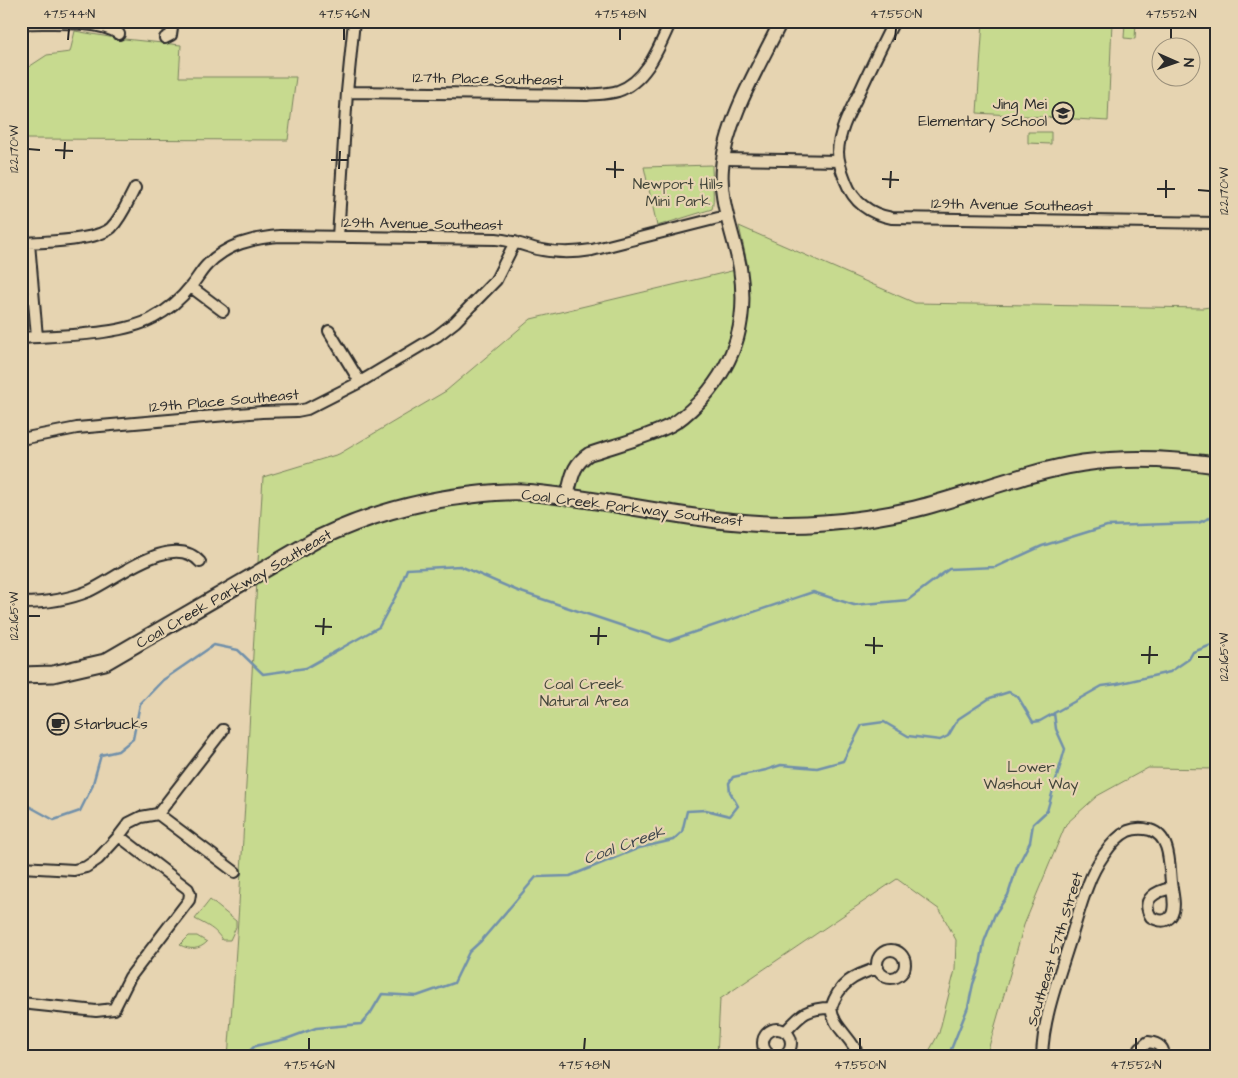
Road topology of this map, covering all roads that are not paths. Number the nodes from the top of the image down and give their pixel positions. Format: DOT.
graph roads {
  1 [pos="173,21"];
  2 [pos="354,21"];
  3 [pos="671,21"];
  4 [pos="781,21"];
  5 [pos="894,21"];
  6 [pos="21,23"];
  7 [pos="120,34"];
  8 [pos="165,38"];
  9 [pos="347,92"];
  10 [pos="723,159"];
  11 [pos="839,160"];
  12 [pos="135,188"];
  13 [pos="726,216"];
  14 [pos="1217,224"];
  15 [pos="338,237"];
  16 [pos="516,242"];
  17 [pos="25,243"];
  18 [pos="191,288"];
  19 [pos="223,311"];
  20 [pos="329,331"];
  21 [pos="37,337"];
  22 [pos="21,338"];
  23 [pos="360,382"];
  24 [pos="21,439"];
  25 [pos="1217,465"];
  26 [pos="567,496"];
  27 [pos="200,562"];
  28 [pos="21,602"];
  29 [pos="21,675"];
  30 [pos="223,730"];
  31 [pos="158,814"];
  32 [pos="119,836"];
  33 [pos="21,867"];
  34 [pos="235,872"];
  35 [pos="1172,888"];
  36 [pos="878,968"];
  37 [pos="21,1003"];
  38 [pos="831,1008"];
  39 [pos="785,1032"];
  40 [pos="859,1057"];
  41 [pos="1042,1057"];
  42 [pos="1139,1057"];
  43 [pos="1164,1057"];
  1 -- 8 [label="street"];
  2 -- 9 [label="street"];
  3 -- 9 [label="street, 127th Place Southeast"];
  4 -- 10 [label="street"];
  5 -- 11 [label="street"];
  6 -- 7 [label="street"];
  9 -- 15 [label="street"];
  10 -- 11 [label="street"];
  10 -- 13 [label="street"];
  11 -- 14 [label="street, 129th Avenue Southeast"];
  12 -- 17 [label="street"];
  13 -- 16 [label="street, 129th Avenue Southeast"];
  13 -- 26 [label="street"];
  15 -- 16 [label="street, 129th Avenue Southeast"];
  15 -- 18 [label="street, 129th Avenue Southeast"];
  16 -- 23 [label="street, 129th Place Southeast"];
  17 -- 21 [label="street"];
  18 -- 19 [label="street"];
  18 -- 21 [label="street, 129th Avenue Southeast"];
  20 -- 23 [label="street"];
  21 -- 22 [label="street, 129th Avenue Southeast"];
  23 -- 24 [label="street, 129th Place Southeast"];
  25 -- 26 [label="main road, Coal Creek Parkway Southeast"];
  26 -- 29 [label="main road, Coal Creek Parkway Southeast"];
  27 -- 28 [label="street"];
  30 -- 31 [label="street"];
  31 -- 32 [label="street"];
  31 -- 34 [label="street"];
  32 -- 33 [label="street"];
  32 -- 37 [label="street"];
  35 -- 41 [label="street, Southeast 57th Street"];
  36 -- 38 [label="street"];
  38 -- 39 [label="street"];
  38 -- 40 [label="street"];
  42 -- 43 [label="street"];
}
